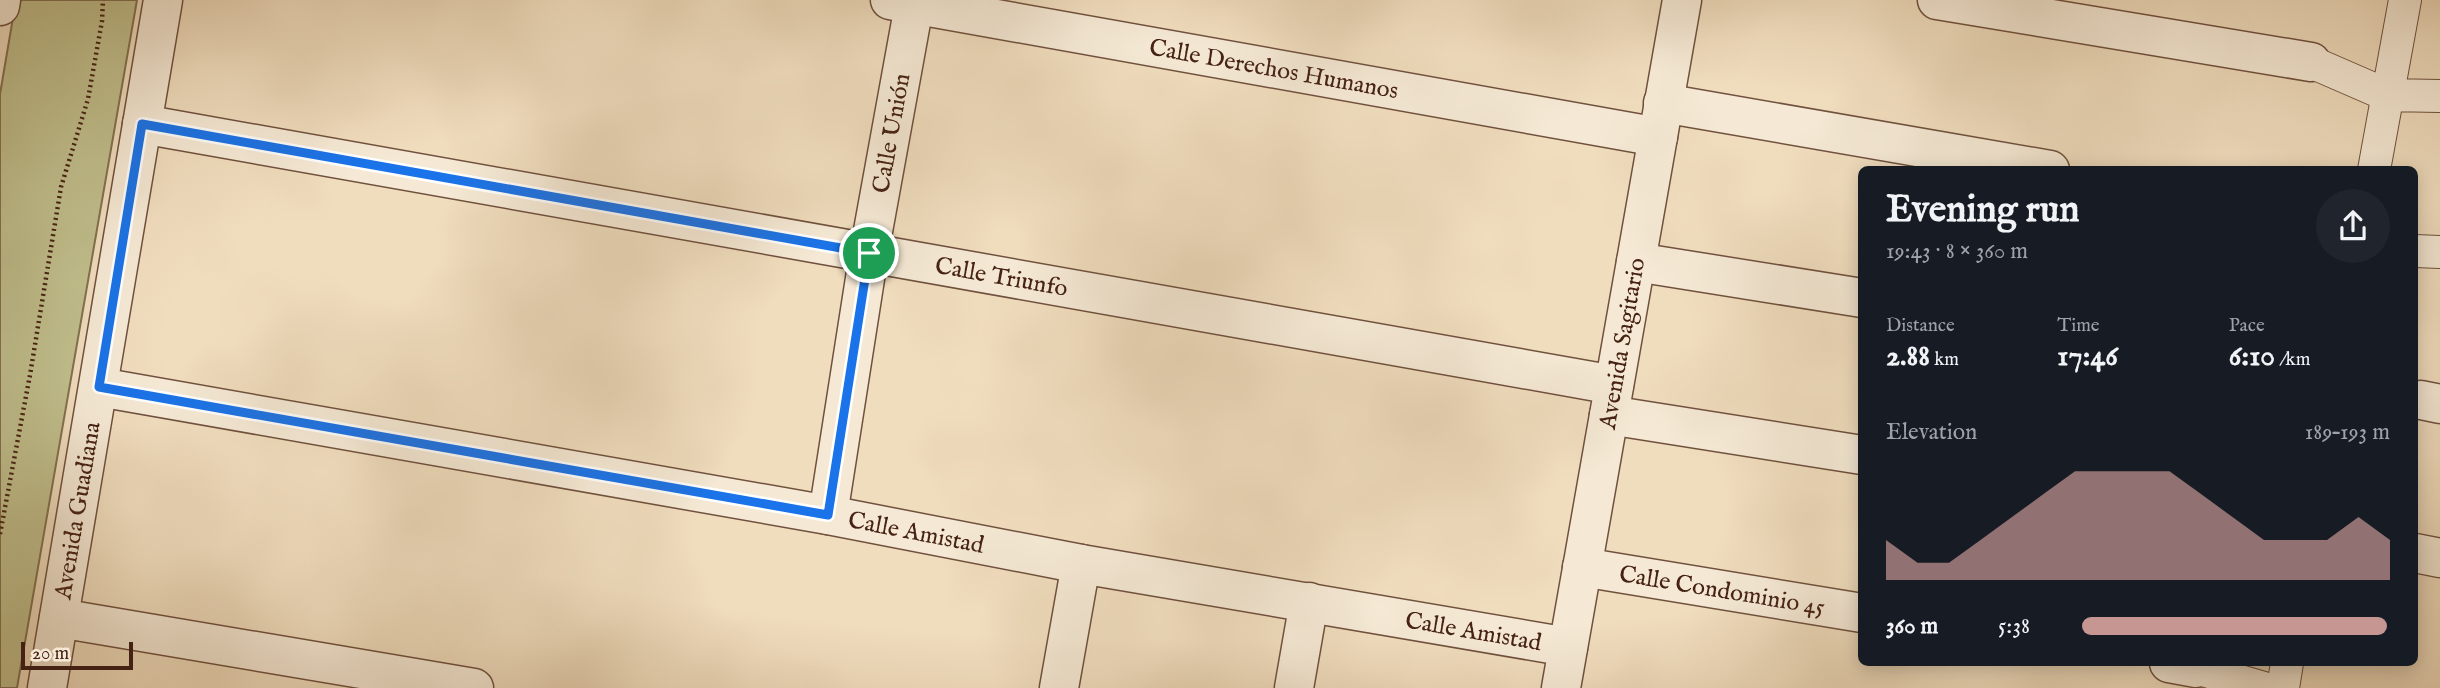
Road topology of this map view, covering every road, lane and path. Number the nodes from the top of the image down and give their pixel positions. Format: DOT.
graph roads {
  1 [pos="1,0"];
  2 [pos="103,0"];
  3 [pos="163,0"];
  4 [pos="1682,0"];
  5 [pos="1937,0"];
  6 [pos="2405,0"];
  7 [pos="906,1"];
  8 [pos="0,6"];
  9 [pos="2311,62"];
  10 [pos="2387,95"];
  11 [pos="2440,96"];
  12 [pos="1660,120"];
  13 [pos="142,124"];
  14 [pos="2019,166"];
  15 [pos="2375,166"];
  16 [pos="2418,251"];
  17 [pos="2440,251"];
  18 [pos="869,253"];
  19 [pos="1636,262"];
  20 [pos="1858,297"];
  21 [pos="99,387"];
  22 [pos="1612,400"];
  23 [pos="1858,454"];
  24 [pos="828,515"];
  25 [pos="0,534"];
  26 [pos="2418,554"];
  27 [pos="2440,558"];
  28 [pos="1081,564"];
  29 [pos="1582,567"];
  30 [pos="1309,602"];
  31 [pos="1858,612"];
  32 [pos="59,618"];
  33 [pos="1568,647"];
  34 [pos="2183,666"];
  35 [pos="2287,666"];
  36 [pos="47,688"];
  37 [pos="474,688"];
  38 [pos="1059,688"];
  39 [pos="1294,688"];
  40 [pos="1561,688"];
  41 [pos="2264,688"];
  42 [pos="2283,688"];
  1 -- 8 [label="street"];
  2 -- 25 [label="path"];
  3 -- 13 [label="street, Avenida Guadiana"];
  4 -- 12 [label="street, Avenida Sagitario"];
  5 -- 9 [label="street"];
  6 -- 10 [label="street"];
  7 -- 12 [label="street, Calle Derechos Humanos"];
  7 -- 18 [label="street, Calle Unión"];
  9 -- 10 [label="street"];
  10 -- 11 [label="street"];
  10 -- 15 [label="street"];
  12 -- 14 [label="street, Calle Derechos Humanos"];
  12 -- 19 [label="street, Avenida Sagitario"];
  13 -- 18 [label="street, Calle Triunfo"];
  13 -- 21 [label="street, Avenida Guadiana"];
  16 -- 17 [label="street"];
  18 -- 22 [label="street, Calle Triunfo"];
  18 -- 24 [label="street, Calle Unión"];
  19 -- 20 [label="street"];
  19 -- 22 [label="street, Avenida Sagitario"];
  21 -- 24 [label="street, Calle Amistad"];
  21 -- 32 [label="street, Avenida Guadiana"];
  22 -- 23 [label="street, Calle Triunfo"];
  22 -- 29 [label="street, Avenida Sagitario"];
  24 -- 28 [label="street, Calle Amistad"];
  26 -- 27 [label="street"];
  28 -- 30 [label="street, Calle Amistad"];
  28 -- 38 [label="street"];
  29 -- 31 [label="street, Calle Condominio 45"];
  29 -- 33 [label="street, Avenida Sagitario"];
  30 -- 33 [label="street, Calle Amistad"];
  30 -- 39 [label="street"];
  32 -- 36 [label="street, Avenida Guadiana"];
  32 -- 37 [label="street"];
  33 -- 40 [label="street, Avenida Sagitario"];
  34 -- 41 [label="street"];
  35 -- 42 [label="street"];
}
